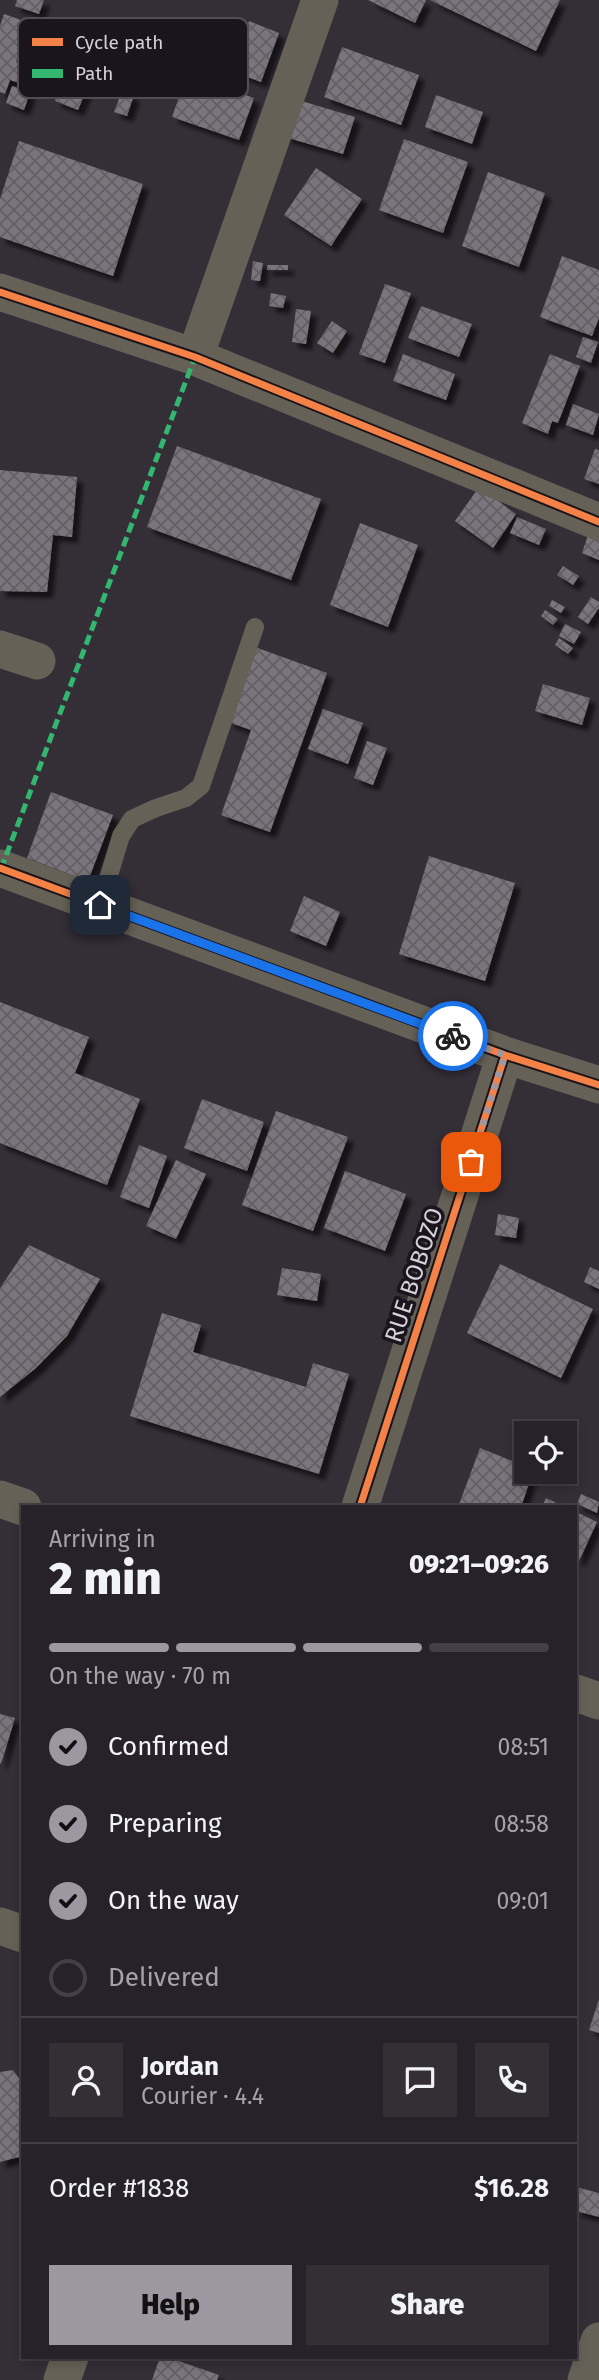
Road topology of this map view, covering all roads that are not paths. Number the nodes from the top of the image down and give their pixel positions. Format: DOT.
graph roads {
  1 [pos="320,0"];
  2 [pos="0,292"];
  3 [pos="195,357"];
  4 [pos="599,522"];
  5 [pos="255,627"];
  6 [pos="0,649"];
  7 [pos="37,661"];
  8 [pos="0,869"];
  9 [pos="100,905"];
  10 [pos="505,1055"];
  11 [pos="599,1085"];
  12 [pos="0,1499"];
  13 [pos="361,1505"];
  14 [pos="21,1506"];
  15 [pos="577,1693"];
  16 [pos="599,1701"];
  17 [pos="0,1926"];
  18 [pos="21,1933"];
  19 [pos="599,2341"];
  20 [pos="68,2359"];
  21 [pos="62,2380"];
  22 [pos="586,2380"];
  1 -- 3 [label="street"];
  2 -- 3 [label="street"];
  3 -- 4 [label="street"];
  5 -- 9 [label="lane"];
  6 -- 7 [label="street"];
  8 -- 9 [label="street"];
  9 -- 10 [label="street"];
  10 -- 11 [label="street"];
  10 -- 13 [label="street, RUE BOBOZO"];
  12 -- 14 [label="street"];
  15 -- 16 [label="street"];
  17 -- 18 [label="street"];
  19 -- 22 [label="street"];
  20 -- 21 [label="street"];
}
